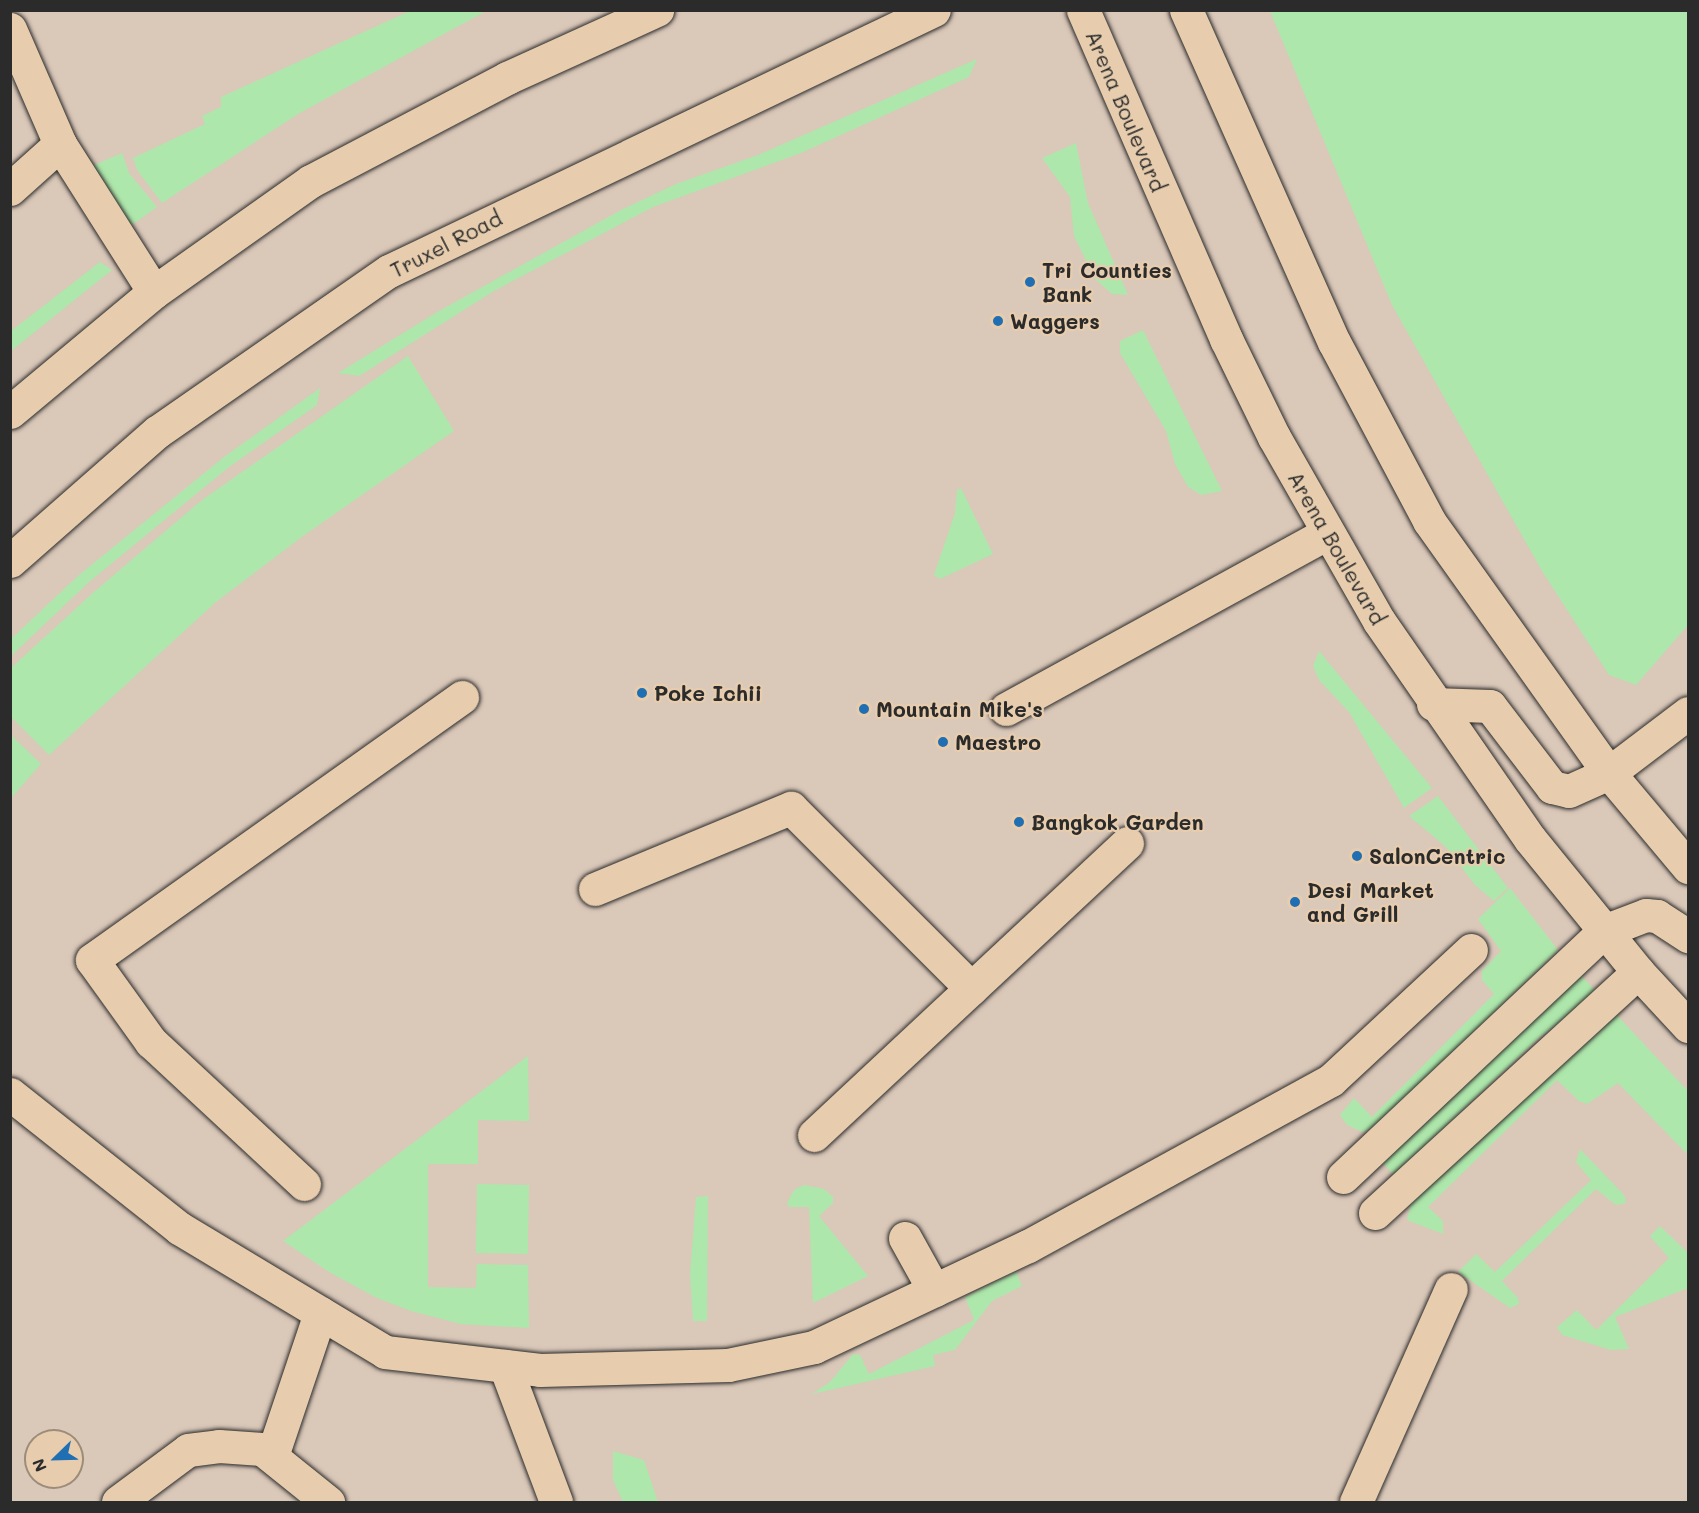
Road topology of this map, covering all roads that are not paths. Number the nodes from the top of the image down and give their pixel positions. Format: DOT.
graph roads {
  1 [pos="657,10"];
  2 [pos="934,10"];
  3 [pos="1083,10"];
  4 [pos="1186,10"];
  5 [pos="10,29"];
  6 [pos="60,144"];
  7 [pos="10,189"];
  8 [pos="154,292"];
  9 [pos="10,412"];
  10 [pos="1327,533"];
  11 [pos="10,561"];
  12 [pos="462,697"];
  13 [pos="1433,704"];
  14 [pos="1006,709"];
  15 [pos="1689,713"];
  16 [pos="1609,773"];
  17 [pos="1127,843"];
  18 [pos="1689,867"];
  19 [pos="595,888"];
  20 [pos="1604,931"];
  21 [pos="1689,936"];
  22 [pos="1471,950"];
  23 [pos="1638,972"];
  24 [pos="971,988"];
  25 [pos="1689,1026"];
  26 [pos="10,1094"];
  27 [pos="814,1135"];
  28 [pos="1343,1177"];
  29 [pos="304,1184"];
  30 [pos="1375,1213"];
  31 [pos="905,1238"];
  32 [pos="1451,1289"];
  33 [pos="934,1290"];
  34 [pos="320,1312"];
  35 [pos="505,1366"];
  36 [pos="272,1456"];
  37 [pos="118,1503"];
  38 [pos="328,1503"];
  39 [pos="556,1503"];
  40 [pos="1356,1503"];
  1 -- 8 [label="main road"];
  2 -- 11 [label="main road, Truxel Road"];
  3 -- 10 [label="main road, Arena Boulevard"];
  4 -- 16 [label="main road"];
  5 -- 6 [label="main road"];
  6 -- 7 [label="main road"];
  6 -- 8 [label="main road"];
  8 -- 9 [label="main road"];
  10 -- 13 [label="main road, Arena Boulevard"];
  10 -- 14 [label="main road"];
  12 -- 29 [label="main road"];
  13 -- 16 [label="main road"];
  13 -- 20 [label="main road, Arena Boulevard"];
  15 -- 16 [label="main road"];
  16 -- 18 [label="main road"];
  17 -- 24 [label="main road"];
  19 -- 24 [label="main road"];
  20 -- 21 [label="main road"];
  20 -- 23 [label="main road, Arena Boulevard"];
  20 -- 28 [label="main road"];
  22 -- 33 [label="main road"];
  23 -- 25 [label="main road, Arena Boulevard"];
  23 -- 30 [label="main road"];
  24 -- 27 [label="main road"];
  26 -- 34 [label="main road"];
  31 -- 33 [label="main road"];
  32 -- 40 [label="main road"];
  33 -- 35 [label="main road"];
  34 -- 35 [label="main road"];
  34 -- 36 [label="main road"];
  35 -- 39 [label="main road"];
  36 -- 37 [label="main road"];
  36 -- 38 [label="main road"];
}
